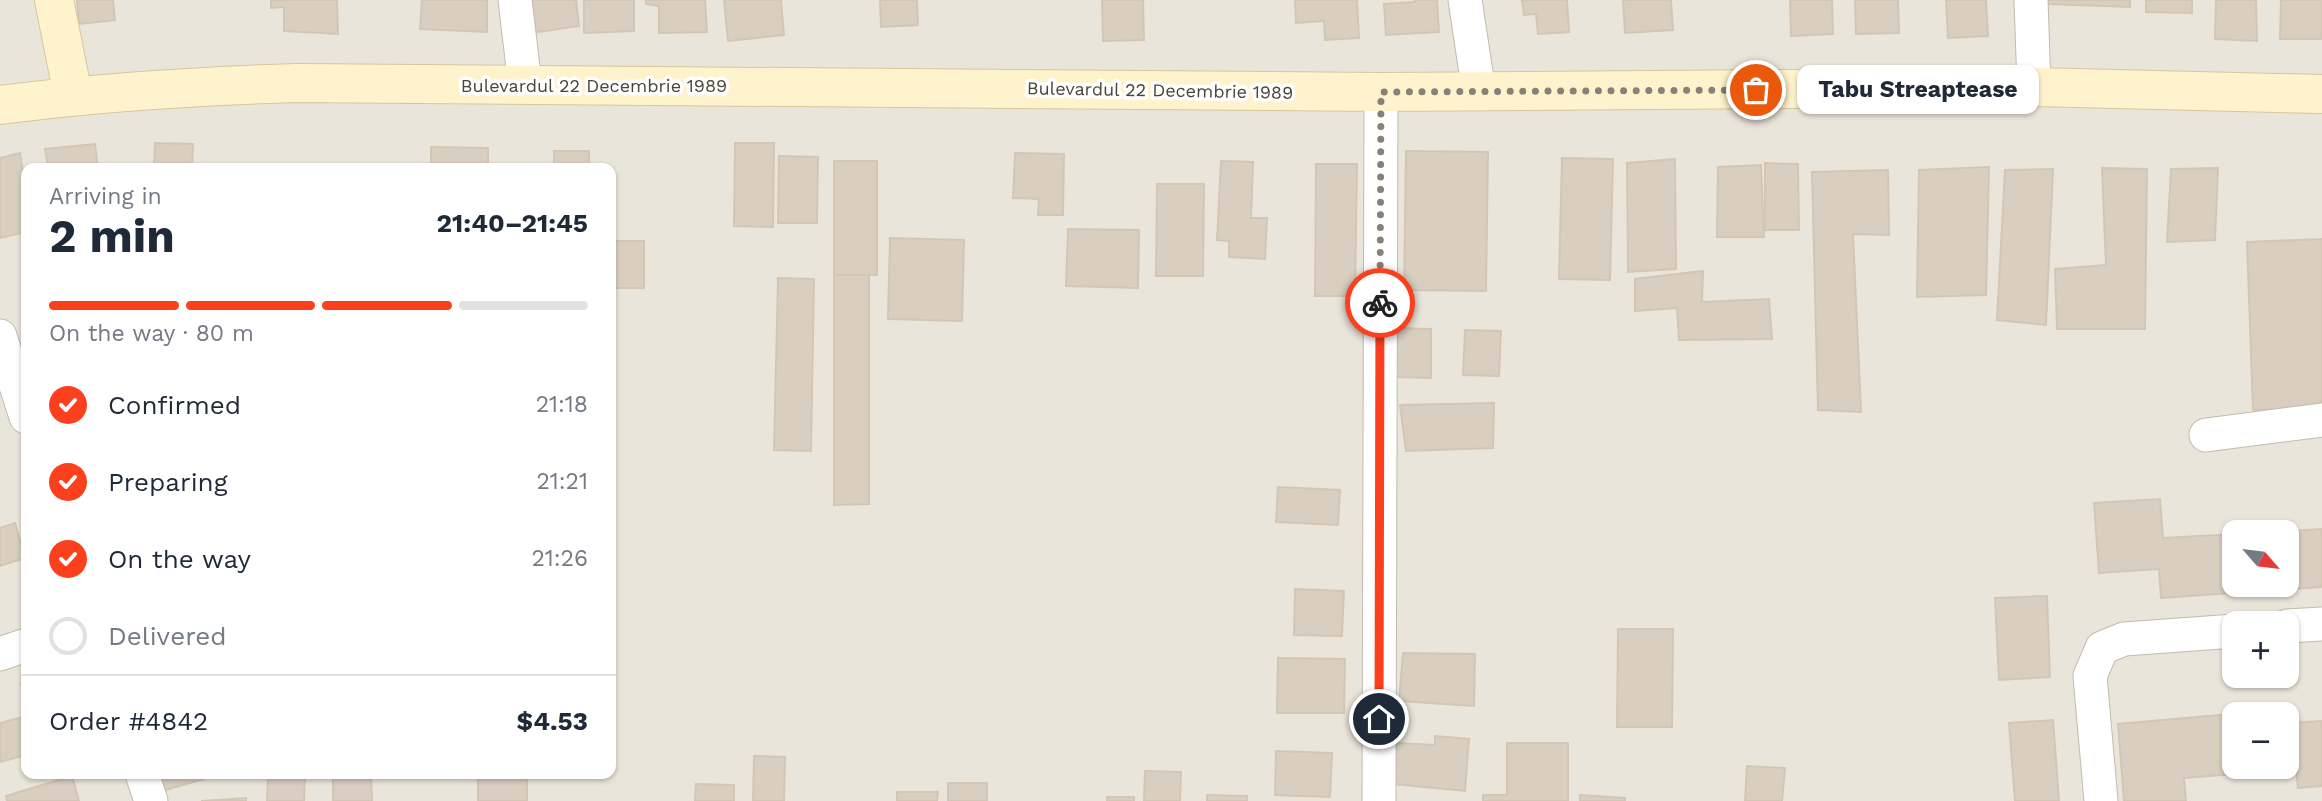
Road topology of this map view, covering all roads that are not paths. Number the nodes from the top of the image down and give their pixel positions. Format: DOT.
graph roads {
  1 [pos="54,0"];
  2 [pos="515,0"];
  3 [pos="1465,0"];
  4 [pos="2031,0"];
  5 [pos="525,84"];
  6 [pos="2034,88"];
  7 [pos="1381,92"];
  8 [pos="1479,92"];
  9 [pos="2322,94"];
  10 [pos="73,95"];
  11 [pos="0,106"];
  12 [pos="0,336"];
  13 [pos="21,401"];
  14 [pos="2322,420"];
  15 [pos="2206,435"];
  16 [pos="2322,624"];
  17 [pos="2299,625"];
  18 [pos="2222,632"];
  19 [pos="21,647"];
  20 [pos="0,654"];
  21 [pos="144,779"];
  22 [pos="151,801"];
  23 [pos="1379,801"];
  24 [pos="2101,801"];
  1 -- 10 [label="main road"];
  2 -- 5 [label="street"];
  3 -- 8 [label="street"];
  4 -- 6 [label="street"];
  5 -- 7 [label="main road, Bulevardul 22 Decembrie 1989"];
  5 -- 10 [label="main road, Bulevardul 22 Decembrie 1989"];
  6 -- 8 [label="main road, Bulevardul 22 Decembrie 1989"];
  6 -- 9 [label="main road, Bulevardul 22 Decembrie 1989"];
  7 -- 8 [label="main road, Bulevardul 22 Decembrie 1989"];
  7 -- 23 [label="street"];
  10 -- 11 [label="main road, Bulevardul 22 Decembrie 1989"];
  12 -- 13 [label="street"];
  14 -- 15 [label="street"];
  16 -- 17 [label="street"];
  18 -- 24 [label="street"];
  19 -- 20 [label="street"];
  21 -- 22 [label="street"];
}
